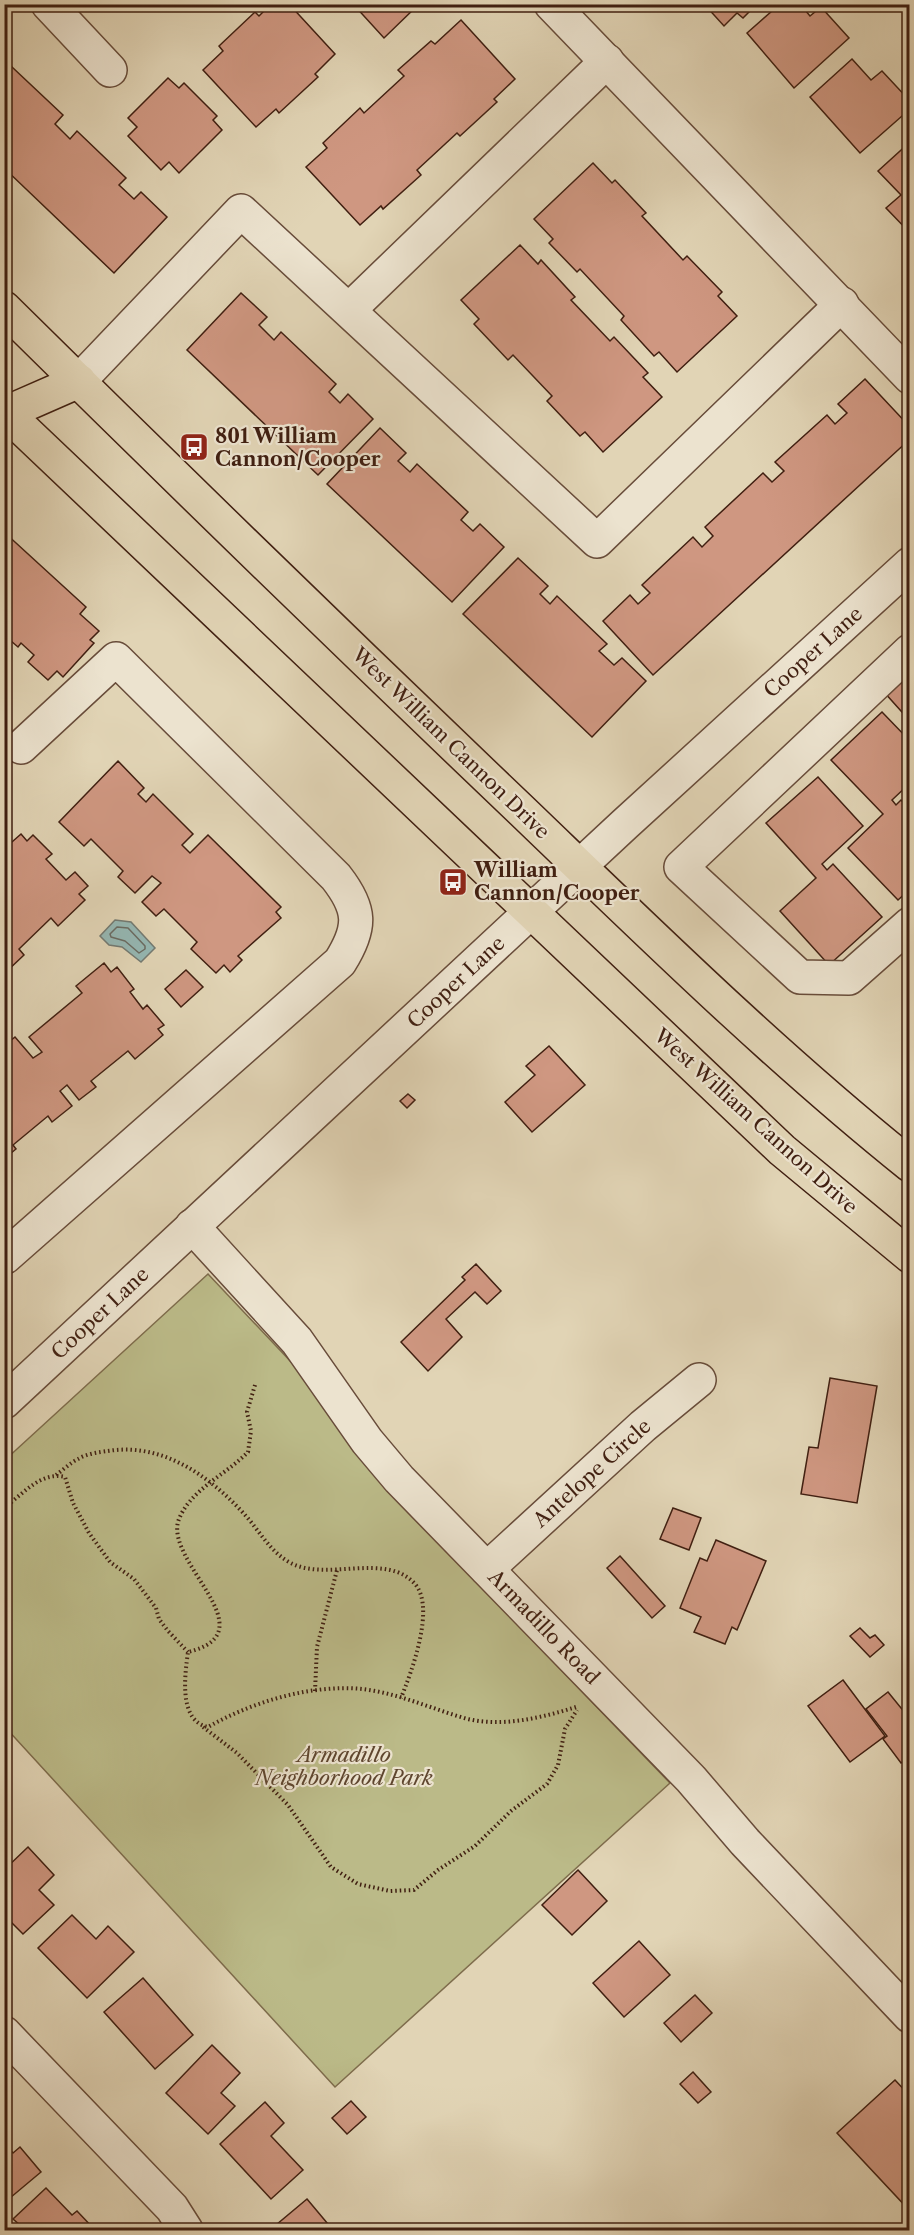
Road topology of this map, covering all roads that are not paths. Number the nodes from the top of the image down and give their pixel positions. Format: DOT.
graph roads {
  1 [pos="48,4"];
  2 [pos="551,4"];
  3 [pos="607,61"];
  4 [pos="110,70"];
  5 [pos="842,304"];
  6 [pos="4,308"];
  7 [pos="350,309"];
  8 [pos="909,377"];
  9 [pos="79,381"];
  10 [pos="5,413"];
  11 [pos="909,564"];
  12 [pos="909,651"];
  13 [pos="10,746"];
  14 [pos="581,868"];
  15 [pos="531,913"];
  16 [pos="909,924"];
  17 [pos="909,1165"];
  18 [pos="192,1226"];
  19 [pos="909,1256"];
  20 [pos="5,1257"];
  21 [pos="699,1380"];
  22 [pos="4,1402"];
  23 [pos="487,1569"];
  24 [pos="909,2016"];
  25 [pos="4,2033"];
  26 [pos="186,2230"];
  1 -- 4 [label="street"];
  2 -- 3 [label="street"];
  3 -- 5 [label="street"];
  3 -- 7 [label="street"];
  5 -- 7 [label="street"];
  5 -- 8 [label="street"];
  6 -- 9 [label="main road, West William Cannon Drive"];
  7 -- 9 [label="street"];
  9 -- 10 [label="main road"];
  9 -- 14 [label="main road, West William Cannon Drive"];
  10 -- 15 [label="main road, West William Cannon Drive"];
  11 -- 14 [label="street, Cooper Lane"];
  12 -- 16 [label="street"];
  13 -- 20 [label="street"];
  14 -- 15 [label="street, Cooper Lane"];
  14 -- 17 [label="main road, West William Cannon Drive"];
  15 -- 18 [label="street, Cooper Lane"];
  15 -- 19 [label="main road, West William Cannon Drive"];
  18 -- 22 [label="street, Cooper Lane"];
  18 -- 23 [label="street, Armadillo Road"];
  21 -- 23 [label="street, Antelope Circle"];
  23 -- 24 [label="street, Armadillo Road"];
  25 -- 26 [label="street"];
}
